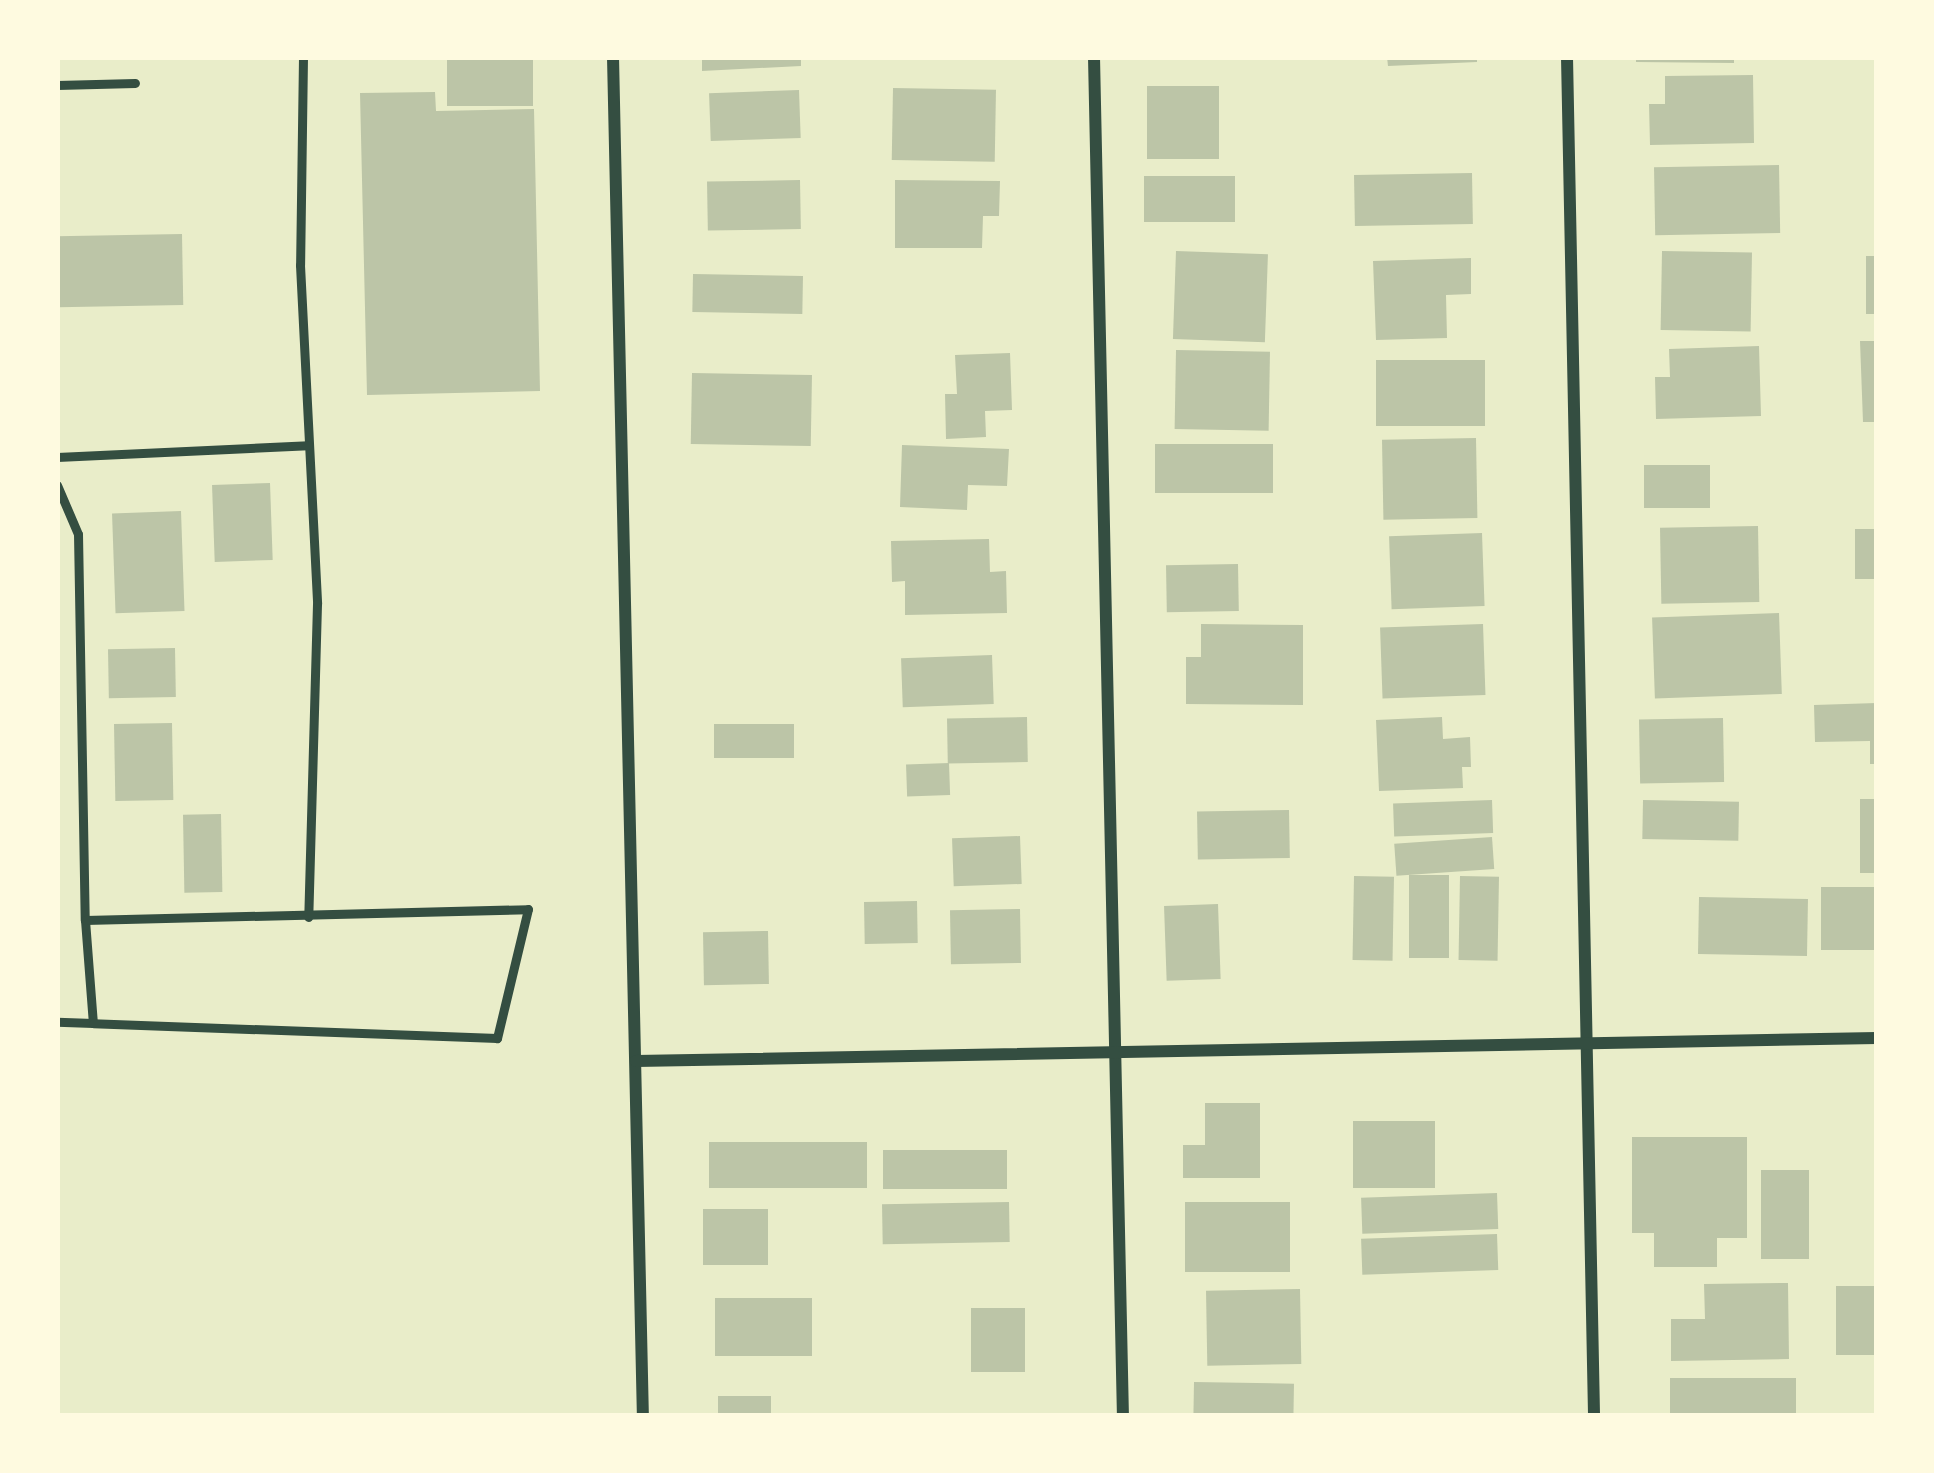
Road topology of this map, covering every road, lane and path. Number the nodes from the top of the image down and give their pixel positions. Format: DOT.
graph roads {
  1 [pos="303,57"];
  2 [pos="614,57"];
  3 [pos="1094,57"];
  4 [pos="1567,57"];
  5 [pos="135,83"];
  6 [pos="57,85"];
  7 [pos="308,445"];
  8 [pos="57,457"];
  9 [pos="57,485"];
  10 [pos="308,917"];
  11 [pos="85,920"];
  12 [pos="57,1022"];
  13 [pos="93,1023"];
  14 [pos="1877,1038"];
  15 [pos="1588,1043"];
  16 [pos="1118,1052"];
  17 [pos="636,1061"];
  18 [pos="643,1416"];
  19 [pos="1123,1416"];
  20 [pos="1594,1416"];
  1 -- 7 [label="lane"];
  2 -- 17 [label="street"];
  3 -- 16 [label="street"];
  4 -- 15 [label="street"];
  5 -- 6 [label="lane"];
  7 -- 8 [label="lane"];
  7 -- 10 [label="lane"];
  9 -- 11 [label="lane"];
  10 -- 11 [label="lane"];
  10 -- 13 [label="lane"];
  11 -- 13 [label="lane"];
  12 -- 13 [label="lane"];
  14 -- 15 [label="street"];
  15 -- 16 [label="street"];
  15 -- 20 [label="street"];
  16 -- 17 [label="street"];
  16 -- 19 [label="street"];
  17 -- 18 [label="street"];
}
